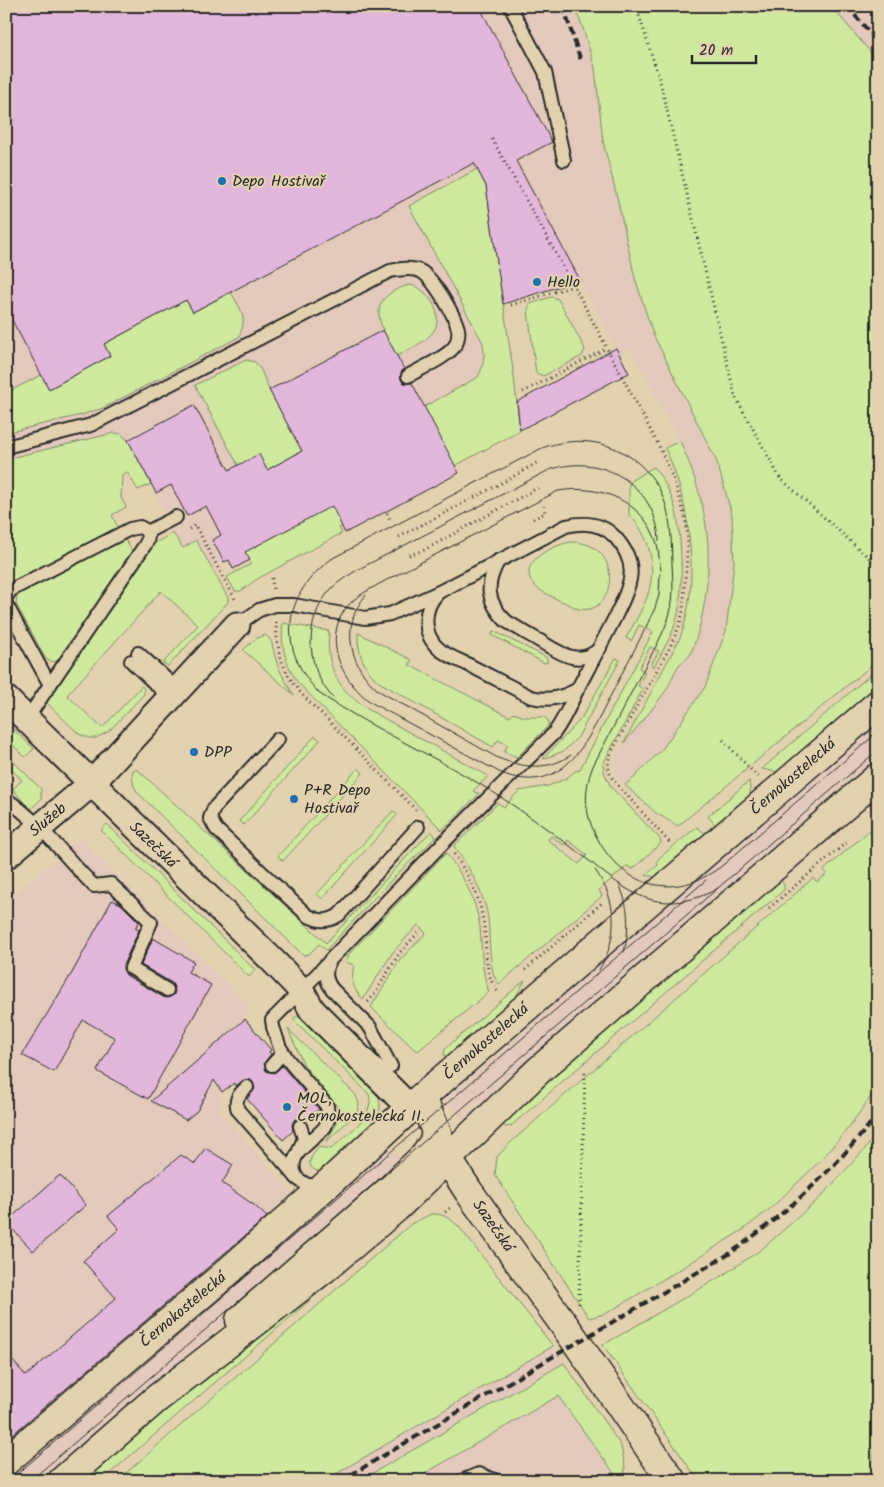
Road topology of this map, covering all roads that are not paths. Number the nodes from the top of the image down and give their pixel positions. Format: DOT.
graph roads {
  1 [pos="510,6"];
  2 [pos="564,160"];
  3 [pos="408,376"];
  4 [pos="6,447"];
  5 [pos="176,517"];
  6 [pos="147,532"];
  7 [pos="499,560"];
  8 [pos="439,592"];
  9 [pos="6,597"];
  10 [pos="6,604"];
  11 [pos="236,613"];
  12 [pos="602,647"];
  13 [pos="135,658"];
  14 [pos="50,685"];
  15 [pos="578,689"];
  16 [pos="173,693"];
  17 [pos="6,699"];
  18 [pos="878,704"];
  19 [pos="26,720"];
  20 [pos="278,739"];
  21 [pos="878,777"];
  22 [pos="91,784"];
  23 [pos="6,799"];
  24 [pos="40,827"];
  25 [pos="418,827"];
  26 [pos="6,856"];
  27 [pos="330,960"];
  28 [pos="167,990"];
  29 [pos="301,990"];
  30 [pos="281,1049"];
  31 [pos="272,1065"];
  32 [pos="391,1066"];
  33 [pos="247,1087"];
  34 [pos="424,1114"];
  35 [pos="300,1126"];
  36 [pos="299,1150"];
  37 [pos="447,1158"];
  38 [pos="296,1177"];
  39 [pos="332,1180"];
  40 [pos="155,1400"];
  41 [pos="6,1461"];
  42 [pos="62,1481"];
  43 [pos="462,1481"];
  44 [pos="497,1481"];
  45 [pos="672,1481"];
  1 -- 2 [label="lane"];
  3 -- 4 [label="lane"];
  5 -- 6 [label="lane"];
  6 -- 9 [label="lane"];
  6 -- 14 [label="lane"];
  7 -- 8 [label="lane"];
  7 -- 12 [label="lane"];
  7 -- 12 [label="lane"];
  8 -- 11 [label="lane"];
  8 -- 15 [label="lane"];
  10 -- 14 [label="lane"];
  11 -- 16 [label="street, Služeb"];
  12 -- 15 [label="lane"];
  13 -- 16 [label="lane"];
  14 -- 19 [label="lane"];
  15 -- 27 [label="lane"];
  16 -- 22 [label="street, Služeb"];
  17 -- 19 [label="street, Sazečská"];
  18 -- 34 [label="main road, Černokostelecká"];
  19 -- 22 [label="street, Sazečská"];
  20 -- 25 [label="lane"];
  21 -- 37 [label="main road"];
  22 -- 24 [label="street, Služeb"];
  22 -- 29 [label="street, Sazečská"];
  23 -- 24 [label="lane"];
  24 -- 26 [label="street, Služeb"];
  24 -- 28 [label="lane"];
  27 -- 29 [label="lane"];
  27 -- 32 [label="lane"];
  29 -- 30 [label="lane"];
  29 -- 32 [label="street, Sazečská"];
  29 -- 34 [label="street, Sazečská"];
  30 -- 31 [label="lane"];
  30 -- 36 [label="lane"];
  32 -- 34 [label="street, Sazečská"];
  33 -- 38 [label="lane"];
  34 -- 37 [label="main road, Sazečská"];
  34 -- 39 [label="main road, Černokostelecká"];
  34 -- 40 [label="main road"];
  35 -- 36 [label="lane"];
  36 -- 38 [label="lane"];
  37 -- 40 [label="main road"];
  37 -- 45 [label="main road, Sazečská"];
  38 -- 39 [label="lane"];
  39 -- 41 [label="main road, Černokostelecká"];
  40 -- 42 [label="main road"];
  43 -- 44 [label="lane"];
}
